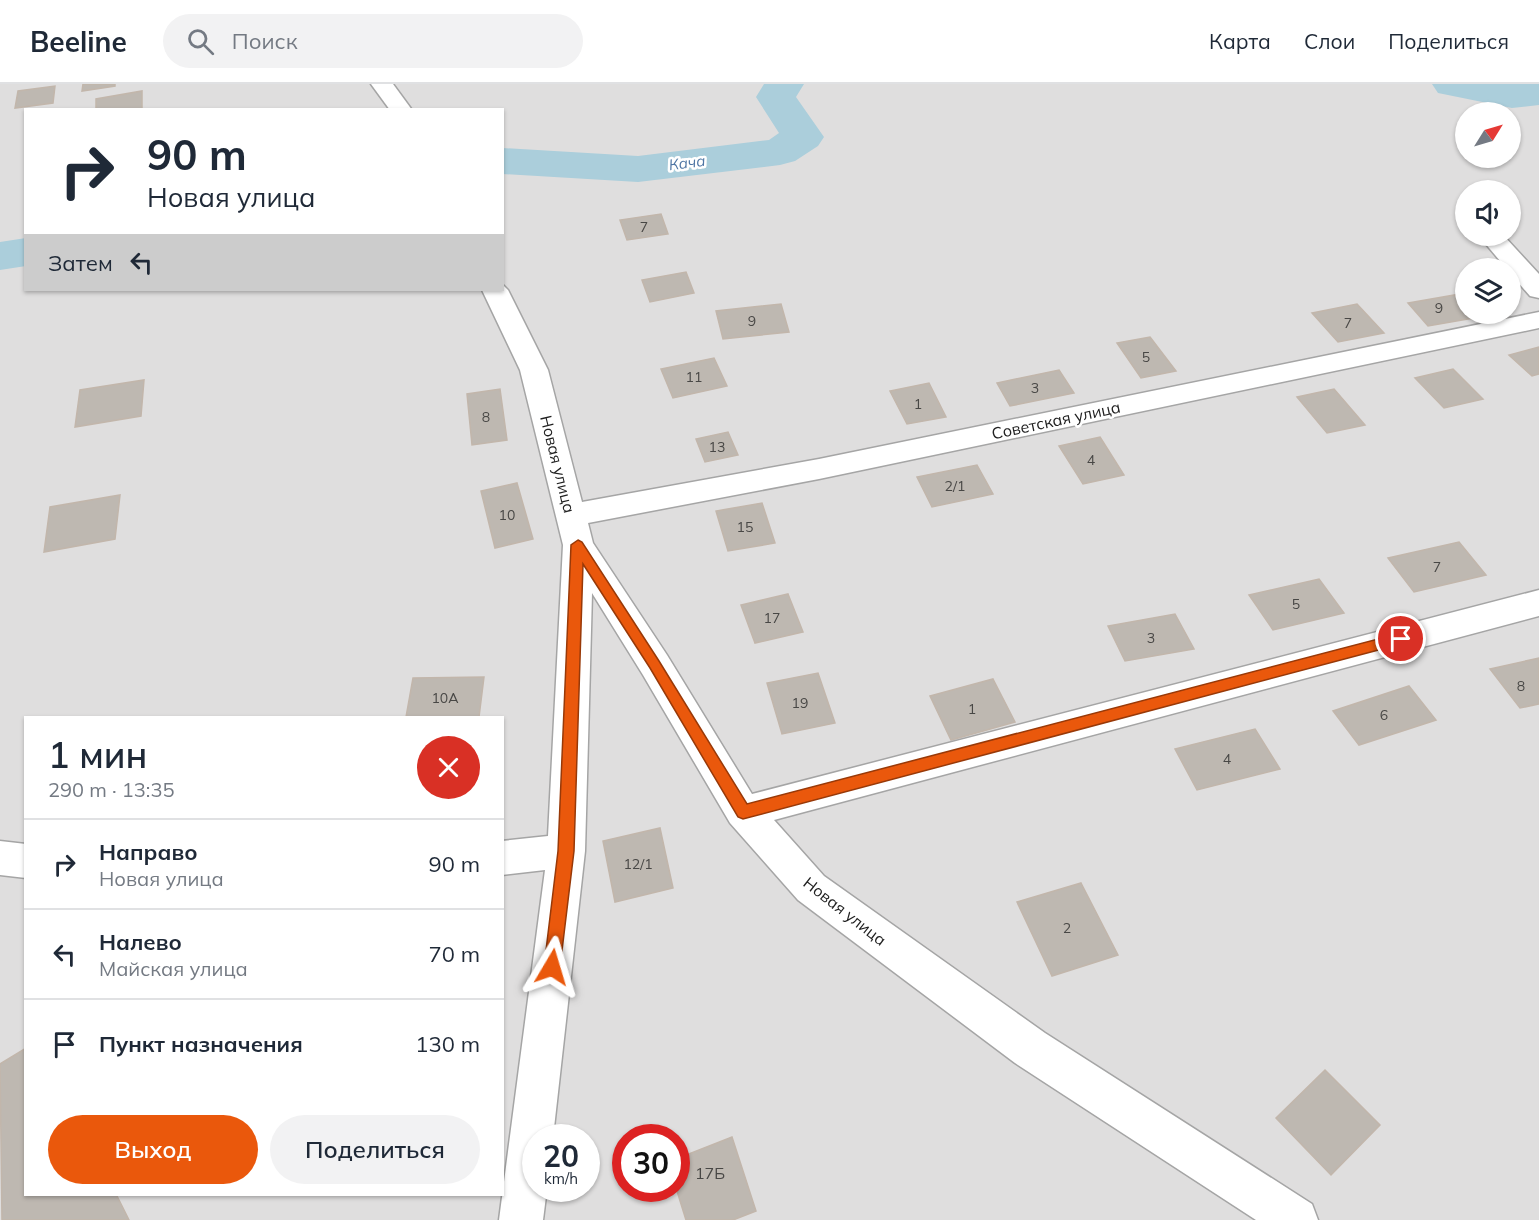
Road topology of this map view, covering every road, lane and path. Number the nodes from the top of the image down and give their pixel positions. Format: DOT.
graph roads {
  1 [pos="382,84"];
  2 [pos="400,108"];
  3 [pos="1500,246"];
  4 [pos="1539,290"];
  5 [pos="495,291"];
  6 [pos="1539,320"];
  7 [pos="575,530"];
  8 [pos="1539,603"];
  9 [pos="743,812"];
  10 [pos="566,851"];
  11 [pos="0,858"];
  12 [pos="504,858"];
  13 [pos="24,861"];
  14 [pos="521,1220"];
  15 [pos="1296,1220"];
  1 -- 2 [label="street"];
  3 -- 4 [label="street"];
  5 -- 7 [label="street, Новая улица"];
  6 -- 7 [label="street, Советская улица"];
  7 -- 9 [label="street, Новая улица"];
  7 -- 10 [label="street"];
  8 -- 9 [label="street"];
  9 -- 15 [label="street, Новая улица"];
  10 -- 12 [label="street"];
  10 -- 14 [label="street"];
  11 -- 13 [label="street"];
}
